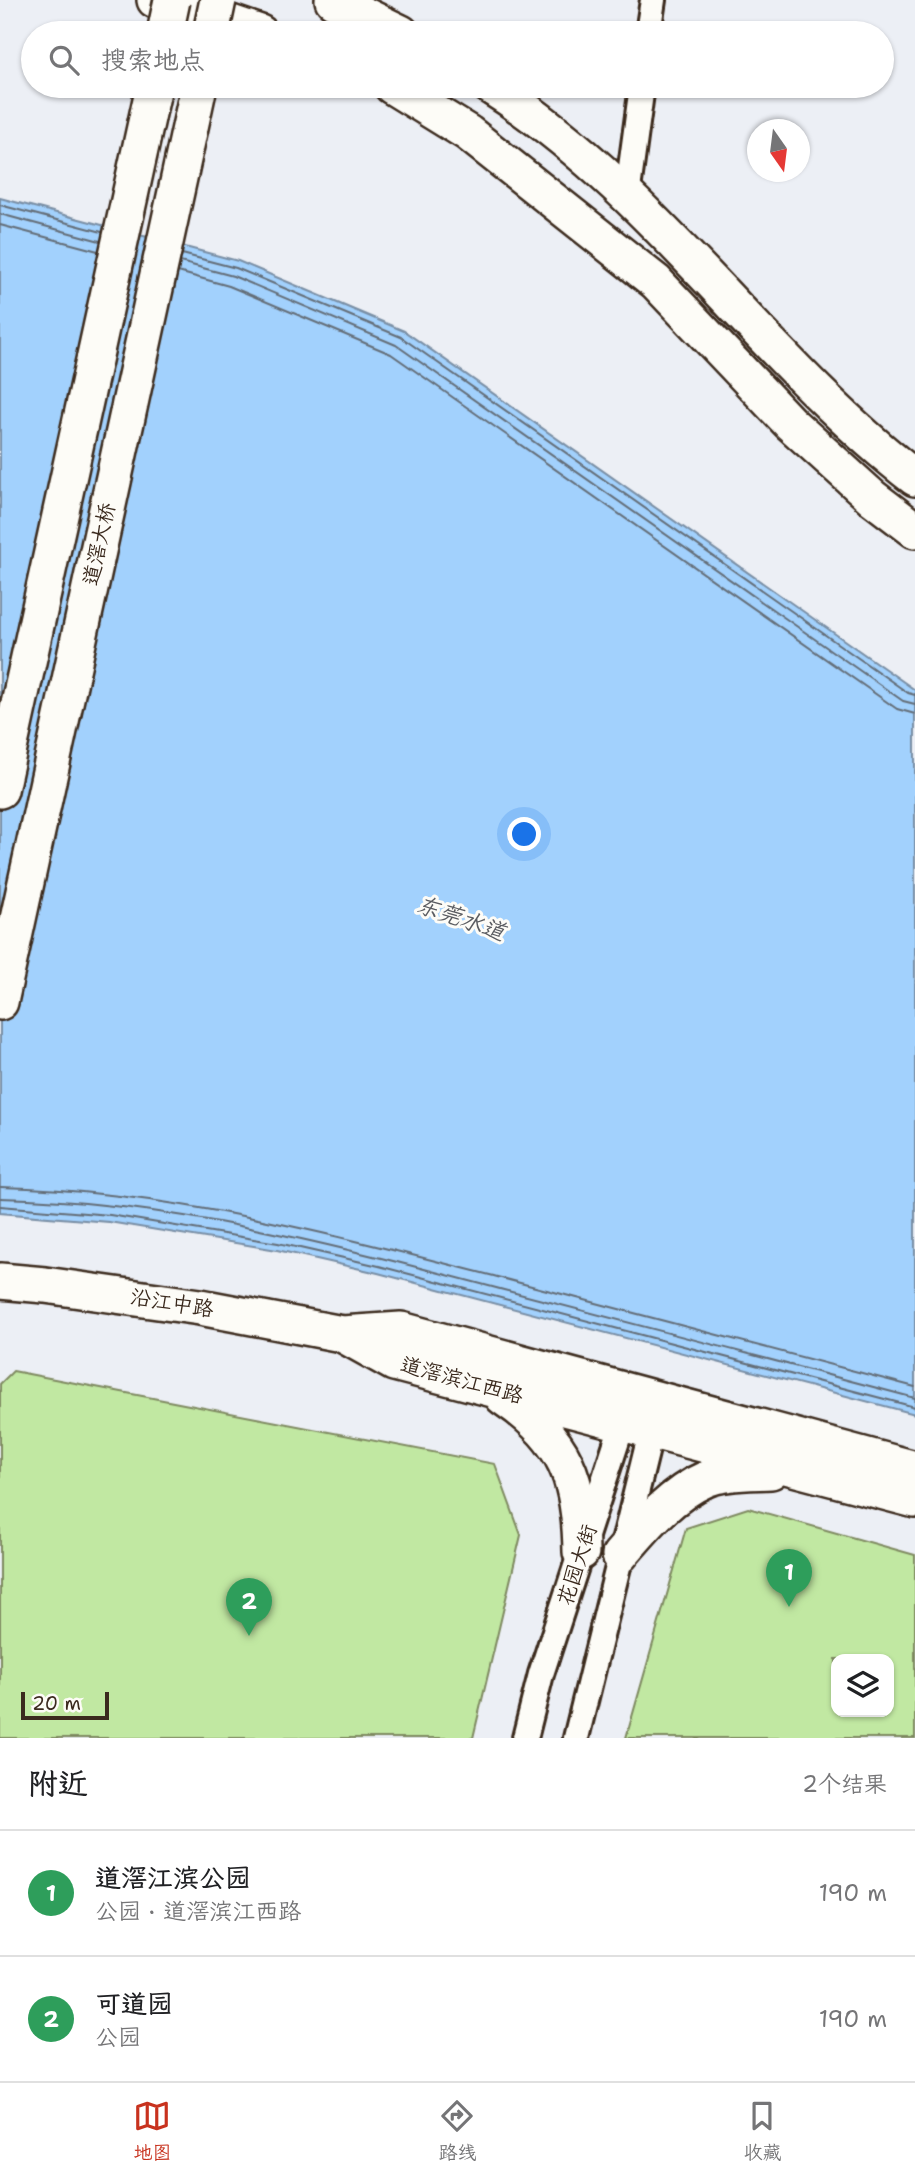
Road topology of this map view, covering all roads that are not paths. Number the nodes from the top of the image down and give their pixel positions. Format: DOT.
graph roads {
  1 [pos="155,0"];
  2 [pos="173,0"];
  3 [pos="218,0"];
  4 [pos="333,0"];
  5 [pos="653,0"];
  6 [pos="168,21"];
  7 [pos="214,21"];
  8 [pos="225,21"];
  9 [pos="376,21"];
  10 [pos="650,21"];
  11 [pos="151,98"];
  12 [pos="196,98"];
  13 [pos="411,98"];
  14 [pos="508,98"];
  15 [pos="640,98"];
  16 [pos="627,197"];
  17 [pos="915,478"];
  18 [pos="915,530"];
  19 [pos="0,790"];
  20 [pos="0,1002"];
  21 [pos="0,1281"];
  22 [pos="342,1334"];
  23 [pos="488,1388"];
  24 [pos="641,1412"];
  25 [pos="915,1469"];
  26 [pos="802,1471"];
  27 [pos="915,1500"];
  28 [pos="581,1552"];
  29 [pos="620,1555"];
  30 [pos="525,1738"];
  31 [pos="576,1738"];
  1 -- 8 [label="street"];
  2 -- 6 [label="street, bridge"];
  3 -- 7 [label="street, bridge"];
  4 -- 9 [label="street"];
  5 -- 10 [label="street"];
  11 -- 19 [label="street, 道滘大桥"];
  12 -- 20 [label="street, 道滘大桥"];
  13 -- 18 [label="street"];
  14 -- 16 [label="street"];
  15 -- 16 [label="street"];
  16 -- 17 [label="street"];
  21 -- 22 [label="street, 沿江中路"];
  22 -- 23 [label="street, 道滘滨江西路"];
  22 -- 24 [label="street, 道滘滨江西路"];
  23 -- 24 [label="street, 道滘滨江西路"];
  23 -- 28 [label="street"];
  24 -- 25 [label="street, 道滘滨江西路"];
  24 -- 26 [label="street, 道滘滨江西路"];
  24 -- 28 [label="street, 花园大街"];
  24 -- 29 [label="street, 花园大街"];
  26 -- 27 [label="street, 道滘滨江西路"];
  26 -- 29 [label="street"];
  28 -- 30 [label="street, 花园大街"];
  29 -- 31 [label="street, 花园大街"];
}
